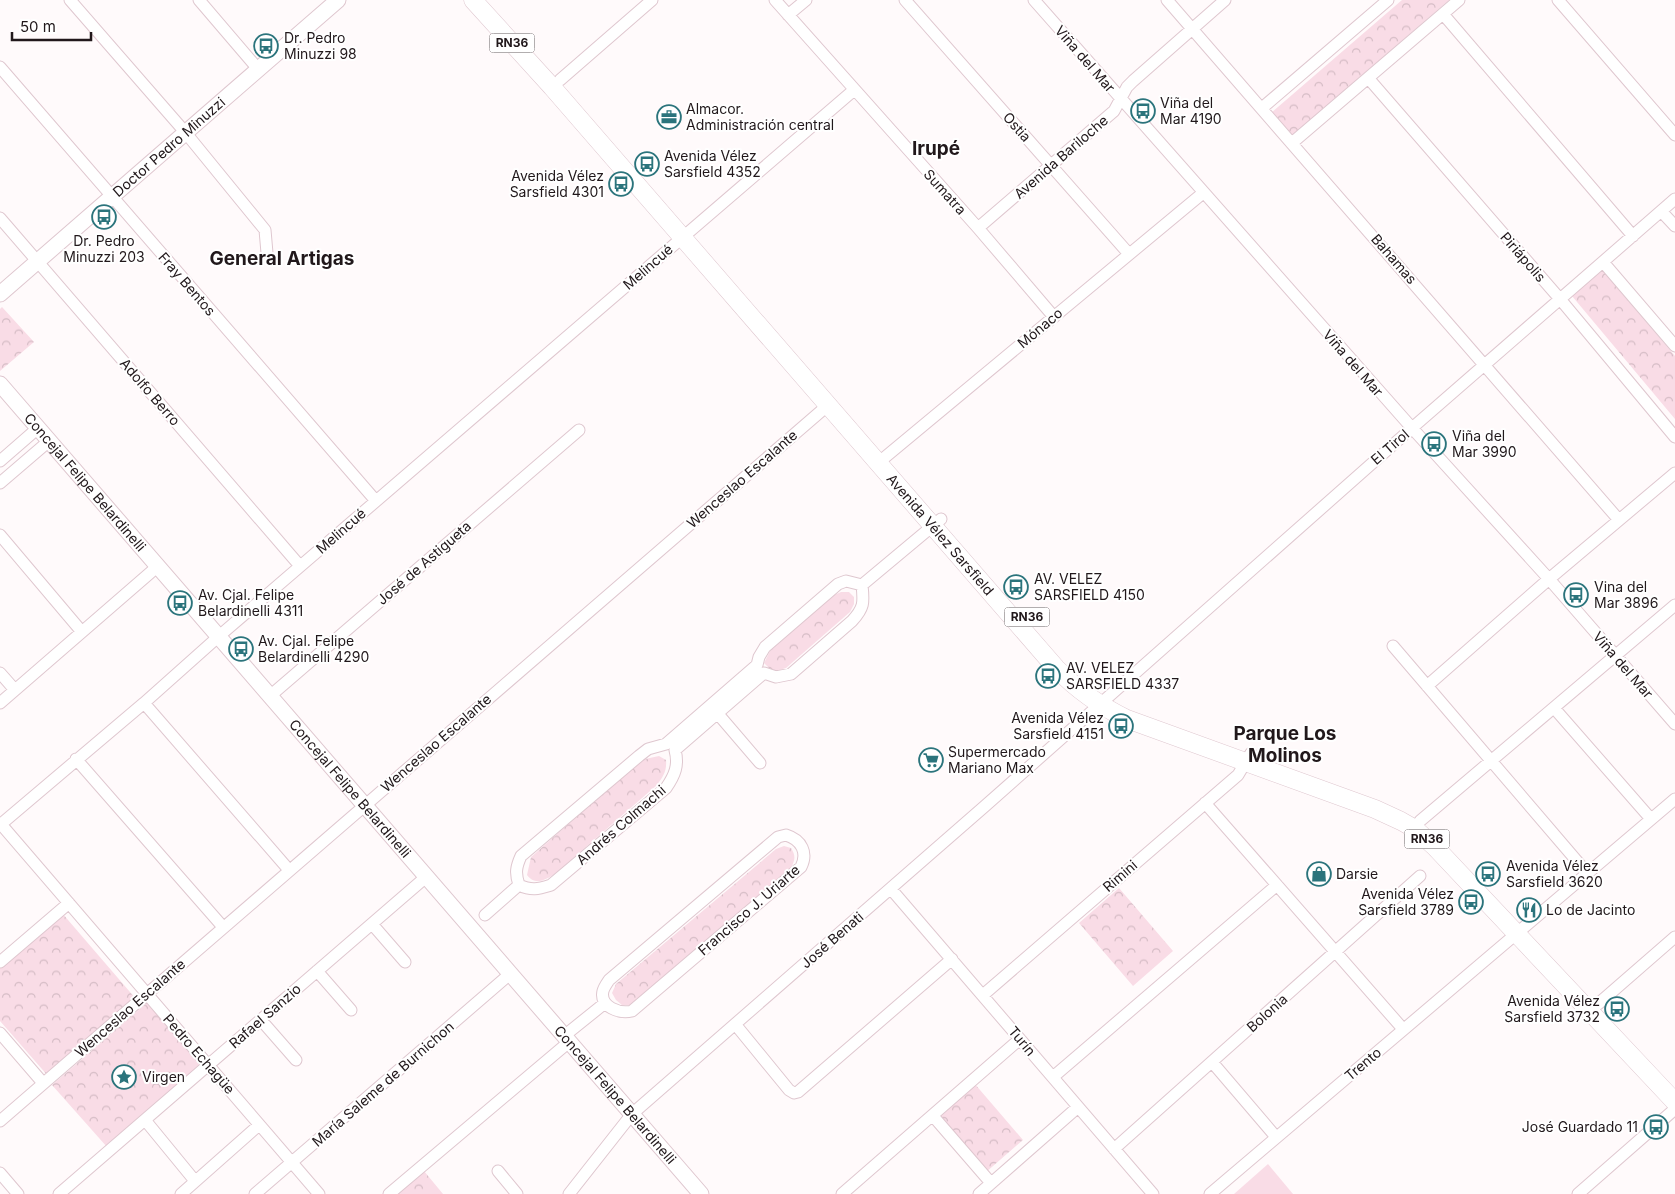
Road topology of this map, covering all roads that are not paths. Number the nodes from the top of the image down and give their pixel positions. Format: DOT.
graph roads {
  1 [pos="70,0"];
  2 [pos="199,0"];
  3 [pos="337,0"];
  4 [pos="473,0"];
  5 [pos="488,0"];
  6 [pos="652,0"];
  7 [pos="774,0"];
  8 [pos="806,0"];
  9 [pos="904,0"];
  10 [pos="1034,0"];
  11 [pos="1167,0"];
  12 [pos="1225,0"];
  13 [pos="1388,0"];
  14 [pos="1459,0"];
  15 [pos="1558,0"];
  16 [pos="1443,14"];
  17 [pos="788,15"];
  18 [pos="1192,29"];
  19 [pos="0,66"];
  20 [pos="258,69"];
  21 [pos="1368,79"];
  22 [pos="560,80"];
  23 [pos="854,90"];
  24 [pos="1121,100"];
  25 [pos="1262,108"];
  26 [pos="185,132"];
  27 [pos="1675,135"];
  28 [pos="1292,143"];
  29 [pos="1052,166"];
  30 [pos="1203,193"];
  31 [pos="111,197"];
  32 [pos="1675,199"];
  33 [pos="1662,211"];
  34 [pos="0,218"];
  35 [pos="1675,226"];
  36 [pos="978,228"];
  37 [pos="686,234"];
  38 [pos="1633,236"];
  39 [pos="267,253"];
  40 [pos="1129,254"];
  41 [pos="38,261"];
  42 [pos="1603,262"];
  43 [pos="0,294"];
  44 [pos="1560,299"];
  45 [pos="1054,317"];
  46 [pos="1675,346"];
  47 [pos="1485,364"];
  48 [pos="0,384"];
  49 [pos="827,406"];
  50 [pos="38,428"];
  51 [pos="1412,428"];
  52 [pos="579,430"];
  53 [pos="1675,437"];
  54 [pos="49,441"];
  55 [pos="882,460"];
  56 [pos="0,461"];
  57 [pos="1675,473"];
  58 [pos="0,483"];
  59 [pos="376,501"];
  60 [pos="1619,520"];
  61 [pos="936,522"];
  62 [pos="0,535"];
  63 [pos="158,566"];
  64 [pos="300,566"];
  65 [pos="1549,579"];
  66 [pos="862,585"];
  67 [pos="1675,605"];
  68 [pos="82,632"];
  69 [pos="218,637"];
  70 [pos="1393,646"];
  71 [pos="1614,656"];
  72 [pos="761,669"];
  73 [pos="0,673"];
  74 [pos="1427,686"];
  75 [pos="15,690"];
  76 [pos="270,696"];
  77 [pos="1103,702"];
  78 [pos="0,703"];
  79 [pos="144,704"];
  80 [pos="1554,708"];
  81 [pos="715,709"];
  82 [pos="1675,724"];
  83 [pos="670,747"];
  84 [pos="1249,758"];
  85 [pos="76,759"];
  86 [pos="1491,761"];
  87 [pos="760,763"];
  88 [pos="1675,799"];
  89 [pos="1205,803"];
  90 [pos="364,805"];
  91 [pos="1651,819"];
  92 [pos="1420,821"];
  93 [pos="0,824"];
  94 [pos="290,870"];
  95 [pos="1588,874"];
  96 [pos="1420,876"];
  97 [pos="426,877"];
  98 [pos="520,885"];
  99 [pos="1277,885"];
  100 [pos="891,889"];
  101 [pos="69,903"];
  102 [pos="486,915"];
  103 [pos="372,924"];
  104 [pos="224,927"];
  105 [pos="1520,931"];
  106 [pos="1675,937"];
  107 [pos="1336,952"];
  108 [pos="952,959"];
  109 [pos="0,962"];
  110 [pos="405,962"];
  111 [pos="317,971"];
  112 [pos="510,974"];
  113 [pos="147,994"];
  114 [pos="983,995"];
  115 [pos="605,1003"];
  116 [pos="1598,1004"];
  117 [pos="351,1010"];
  118 [pos="261,1020"];
  119 [pos="735,1024"];
  120 [pos="1403,1029"];
  121 [pos="0,1033"];
  122 [pos="566,1039"];
  123 [pos="1020,1039"];
  124 [pos="296,1060"];
  125 [pos="1212,1062"];
  126 [pos="208,1065"];
  127 [pos="1053,1077"];
  128 [pos="43,1083"];
  129 [pos="1675,1085"];
  130 [pos="1675,1102"];
  131 [pos="1078,1108"];
  132 [pos="1675,1109"];
  133 [pos="632,1114"];
  134 [pos="933,1116"];
  135 [pos="144,1120"];
  136 [pos="0,1121"];
  137 [pos="259,1125"];
  138 [pos="1276,1137"];
  139 [pos="1114,1149"];
  140 [pos="292,1162"];
  141 [pos="498,1171"];
  142 [pos="0,1173"];
  143 [pos="991,1183"];
  144 [pos="189,1189"];
  145 [pos="18,1194"];
  146 [pos="59,1194"];
  147 [pos="255,1194"];
  148 [pos="319,1194"];
  149 [pos="390,1194"];
  150 [pos="517,1194"];
  151 [pos="569,1194"];
  152 [pos="700,1194"];
  153 [pos="842,1194"];
  154 [pos="979,1194"];
  155 [pos="1153,1194"];
  156 [pos="1210,1194"];
  157 [pos="1578,1194"];
  1 -- 26 [label="street"];
  2 -- 20 [label="street"];
  3 -- 20 [label="main road, Doctor Pedro Minuzzi"];
  4 -- 37 [label="main road, Avenida Vélez Sarsfield / RN36"];
  5 -- 22 [label="main road, Avenida Vélez Sarsfield / RN36"];
  6 -- 22 [label="street"];
  7 -- 17 [label="street, Sumatra"];
  8 -- 17 [label="street"];
  9 -- 29 [label="street, Ostia"];
  10 -- 24 [label="street, Viña del Mar"];
  11 -- 18 [label="street, Bahamas"];
  12 -- 18 [label="street, Avenida Bariloche"];
  13 -- 25 [label="street"];
  14 -- 16 [label="street"];
  15 -- 27 [label="street"];
  16 -- 21 [label="street"];
  16 -- 38 [label="street"];
  17 -- 23 [label="street, Sumatra"];
  18 -- 24 [label="street, Avenida Bariloche"];
  18 -- 25 [label="street, Bahamas"];
  19 -- 31 [label="street, Fray Bentos"];
  20 -- 26 [label="main road, Doctor Pedro Minuzzi"];
  21 -- 28 [label="street"];
  21 -- 44 [label="street, Piriápolis"];
  22 -- 37 [label="main road, Avenida Vélez Sarsfield / RN36"];
  23 -- 36 [label="street, Sumatra"];
  23 -- 37 [label="street, Melincué"];
  24 -- 29 [label="street, Avenida Bariloche"];
  24 -- 30 [label="street, Viña del Mar"];
  25 -- 28 [label="street, Bahamas"];
  26 -- 31 [label="main road, Doctor Pedro Minuzzi"];
  26 -- 39 [label="street"];
  28 -- 47 [label="street, Bahamas"];
  29 -- 36 [label="street, Avenida Bariloche"];
  29 -- 40 [label="street, Ostia"];
  30 -- 40 [label="street, Mónaco"];
  30 -- 51 [label="street, Viña del Mar"];
  31 -- 41 [label="main road, Doctor Pedro Minuzzi"];
  31 -- 59 [label="street, Fray Bentos"];
  32 -- 33 [label="street, El Tirol"];
  33 -- 35 [label="street"];
  33 -- 38 [label="street, El Tirol"];
  34 -- 41 [label="street, Adolfo Berro"];
  36 -- 45 [label="street, Sumatra"];
  37 -- 49 [label="main road, Avenida Vélez Sarsfield / RN36"];
  37 -- 55 [label="main road, Avenida Vélez Sarsfield / RN36"];
  37 -- 59 [label="street, Melincué"];
  38 -- 42 [label="street, El Tirol"];
  40 -- 45 [label="street, Mónaco"];
  41 -- 43 [label="main road, Doctor Pedro Minuzzi"];
  41 -- 64 [label="street, Adolfo Berro"];
  42 -- 44 [label="street, El Tirol"];
  42 -- 46 [label="street"];
  44 -- 47 [label="street, El Tirol"];
  44 -- 53 [label="street, Piriápolis"];
  45 -- 55 [label="street, Mónaco"];
  47 -- 51 [label="street, El Tirol"];
  47 -- 60 [label="street, Bahamas"];
  48 -- 50 [label="main road, Concejal Felipe Belardinelli"];
  49 -- 55 [label="main road, Avenida Vélez Sarsfield / RN36"];
  49 -- 90 [label="street, Wenceslao Escalante"];
  50 -- 54 [label="main road, Concejal Felipe Belardinelli"];
  50 -- 56 [label="street"];
  51 -- 65 [label="street, Viña del Mar"];
  51 -- 77 [label="street, El Tirol"];
  52 -- 76 [label="street, José de Astigueta"];
  54 -- 58 [label="street"];
  54 -- 63 [label="main road, Concejal Felipe Belardinelli"];
  55 -- 61 [label="main road, Avenida Vélez Sarsfield / RN36"];
  57 -- 60 [label="street"];
  59 -- 64 [label="street, Melincué"];
  60 -- 65 [label="street"];
  61 -- 66 [label="street"];
  61 -- 77 [label="main road, Avenida Vélez Sarsfield / RN36"];
  62 -- 68 [label="street"];
  63 -- 68 [label="street"];
  63 -- 69 [label="main road, Concejal Felipe Belardinelli"];
  64 -- 69 [label="street, Melincué"];
  65 -- 71 [label="street, Viña del Mar"];
  65 -- 74 [label="street"];
  66 -- 72 [label="street"];
  66 -- 72 [label="street"];
  67 -- 71 [label="street"];
  68 -- 75 [label="street"];
  69 -- 76 [label="main road, Concejal Felipe Belardinelli"];
  69 -- 79 [label="street, Melincué"];
  70 -- 74 [label="street"];
  71 -- 80 [label="street"];
  71 -- 82 [label="street, Viña del Mar"];
  72 -- 81 [label="street"];
  73 -- 75 [label="street"];
  74 -- 86 [label="street"];
  75 -- 78 [label="street"];
  76 -- 90 [label="main road, Concejal Felipe Belardinelli"];
  77 -- 84 [label="main road, Avenida Vélez Sarsfield / RN36"];
  77 -- 100 [label="street, José Benati"];
  79 -- 85 [label="street, Melincué"];
  79 -- 94 [label="street"];
  80 -- 86 [label="street"];
  80 -- 91 [label="street"];
  81 -- 83 [label="street"];
  81 -- 87 [label="street"];
  83 -- 98 [label="street"];
  83 -- 98 [label="street, Andrés Colmachi"];
  84 -- 89 [label="street, Rimini"];
  84 -- 92 [label="main road, Avenida Vélez Sarsfield / RN36"];
  84 -- 105 [label="main road, Avenida Vélez Sarsfield / RN36"];
  85 -- 93 [label="street, Melincué"];
  85 -- 104 [label="street"];
  86 -- 92 [label="street"];
  86 -- 95 [label="street"];
  88 -- 91 [label="street, Trento"];
  89 -- 99 [label="street"];
  89 -- 114 [label="street, Rimini"];
  90 -- 94 [label="street, Wenceslao Escalante"];
  90 -- 97 [label="main road, Concejal Felipe Belardinelli"];
  91 -- 95 [label="street, Trento"];
  92 -- 105 [label="main road, Avenida Vélez Sarsfield / RN36"];
  93 -- 101 [label="street, Pedro Echagüe"];
  94 -- 104 [label="street, Wenceslao Escalante"];
  95 -- 105 [label="street, Trento"];
  96 -- 107 [label="street, Bolonia"];
  97 -- 103 [label="street, Rafael Sanzio"];
  97 -- 112 [label="main road, Concejal Felipe Belardinelli"];
  98 -- 102 [label="street"];
  99 -- 107 [label="street"];
  99 -- 127 [label="street"];
  100 -- 108 [label="street, Turín"];
  100 -- 119 [label="street, José Benati"];
  101 -- 109 [label="street"];
  101 -- 113 [label="street, Pedro Echagüe"];
  103 -- 110 [label="street"];
  103 -- 111 [label="street, Rafael Sanzio"];
  104 -- 113 [label="street, Wenceslao Escalante"];
  105 -- 116 [label="main road, Avenida Vélez Sarsfield / RN36"];
  105 -- 120 [label="street, Trento"];
  105 -- 130 [label="main road, Avenida Vélez Sarsfield / RN36"];
  106 -- 116 [label="street"];
  107 -- 120 [label="street"];
  107 -- 125 [label="street, Bolonia"];
  108 -- 114 [label="street, Turín"];
  108 -- 119 [label="street"];
  111 -- 117 [label="street"];
  111 -- 118 [label="street, Rafael Sanzio"];
  112 -- 122 [label="main road, Concejal Felipe Belardinelli"];
  112 -- 140 [label="street, María Saleme de Burnichon"];
  113 -- 126 [label="street, Pedro Echagüe"];
  113 -- 128 [label="street, Wenceslao Escalante"];
  114 -- 123 [label="street, Turín"];
  115 -- 115 [label="street, Francisco J. Uriarte"];
  115 -- 122 [label="street"];
  116 -- 129 [label="main road, Avenida Vélez Sarsfield / RN36"];
  118 -- 124 [label="street"];
  118 -- 126 [label="street, Rafael Sanzio"];
  119 -- 133 [label="street, José Benati"];
  120 -- 138 [label="street, Trento"];
  121 -- 128 [label="street"];
  122 -- 133 [label="main road, Concejal Felipe Belardinelli"];
  122 -- 149 [label="street"];
  123 -- 127 [label="street, Turín"];
  123 -- 134 [label="street"];
  125 -- 138 [label="street"];
  125 -- 139 [label="street, Bolonia"];
  126 -- 135 [label="street, Rafael Sanzio"];
  126 -- 137 [label="street, Pedro Echagüe"];
  127 -- 131 [label="street, Turín"];
  128 -- 136 [label="street, Wenceslao Escalante"];
  131 -- 139 [label="street, Turín"];
  131 -- 143 [label="street"];
  132 -- 157 [label="street"];
  133 -- 151 [label="street, José Benati"];
  133 -- 152 [label="main road, Concejal Felipe Belardinelli"];
  134 -- 143 [label="street"];
  134 -- 153 [label="street"];
  135 -- 144 [label="street"];
  135 -- 146 [label="street, Rafael Sanzio"];
  137 -- 140 [label="street, Pedro Echagüe"];
  137 -- 144 [label="street"];
  138 -- 156 [label="street, Trento"];
  139 -- 155 [label="street, Turín"];
  140 -- 147 [label="street, María Saleme de Burnichon"];
  140 -- 148 [label="street, Pedro Echagüe"];
  141 -- 150 [label="street"];
  142 -- 145 [label="street"];
  143 -- 154 [label="street"];
}
